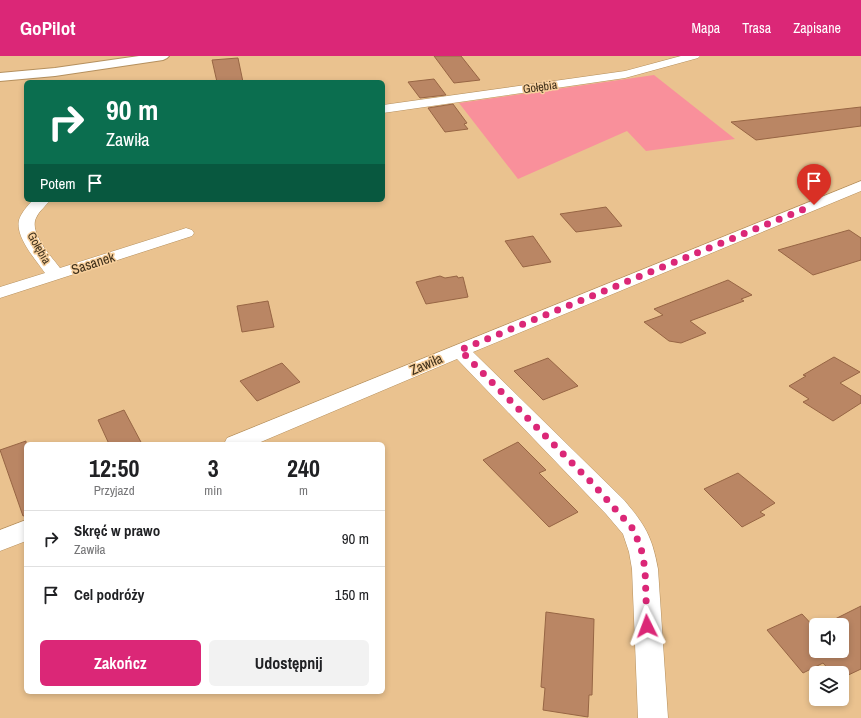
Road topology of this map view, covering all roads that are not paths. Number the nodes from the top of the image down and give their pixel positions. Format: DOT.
graph roads {
  1 [pos="163,56"];
  2 [pos="694,56"];
  3 [pos="0,77"];
  4 [pos="385,109"];
  5 [pos="860,188"];
  6 [pos="40,202"];
  7 [pos="186,233"];
  8 [pos="56,275"];
  9 [pos="0,293"];
  10 [pos="460,350"];
  11 [pos="240,442"];
  12 [pos="24,531"];
  13 [pos="0,541"];
  14 [pos="653,718"];
  1 -- 3 [label="street"];
  2 -- 4 [label="street, Gołębia"];
  5 -- 10 [label="street, Zawiła"];
  6 -- 8 [label="street, Gołębia"];
  7 -- 8 [label="street, Sasanek"];
  8 -- 9 [label="street, Sasanek"];
  10 -- 11 [label="street, Zawiła"];
  10 -- 14 [label="street"];
  12 -- 13 [label="street"];
}
